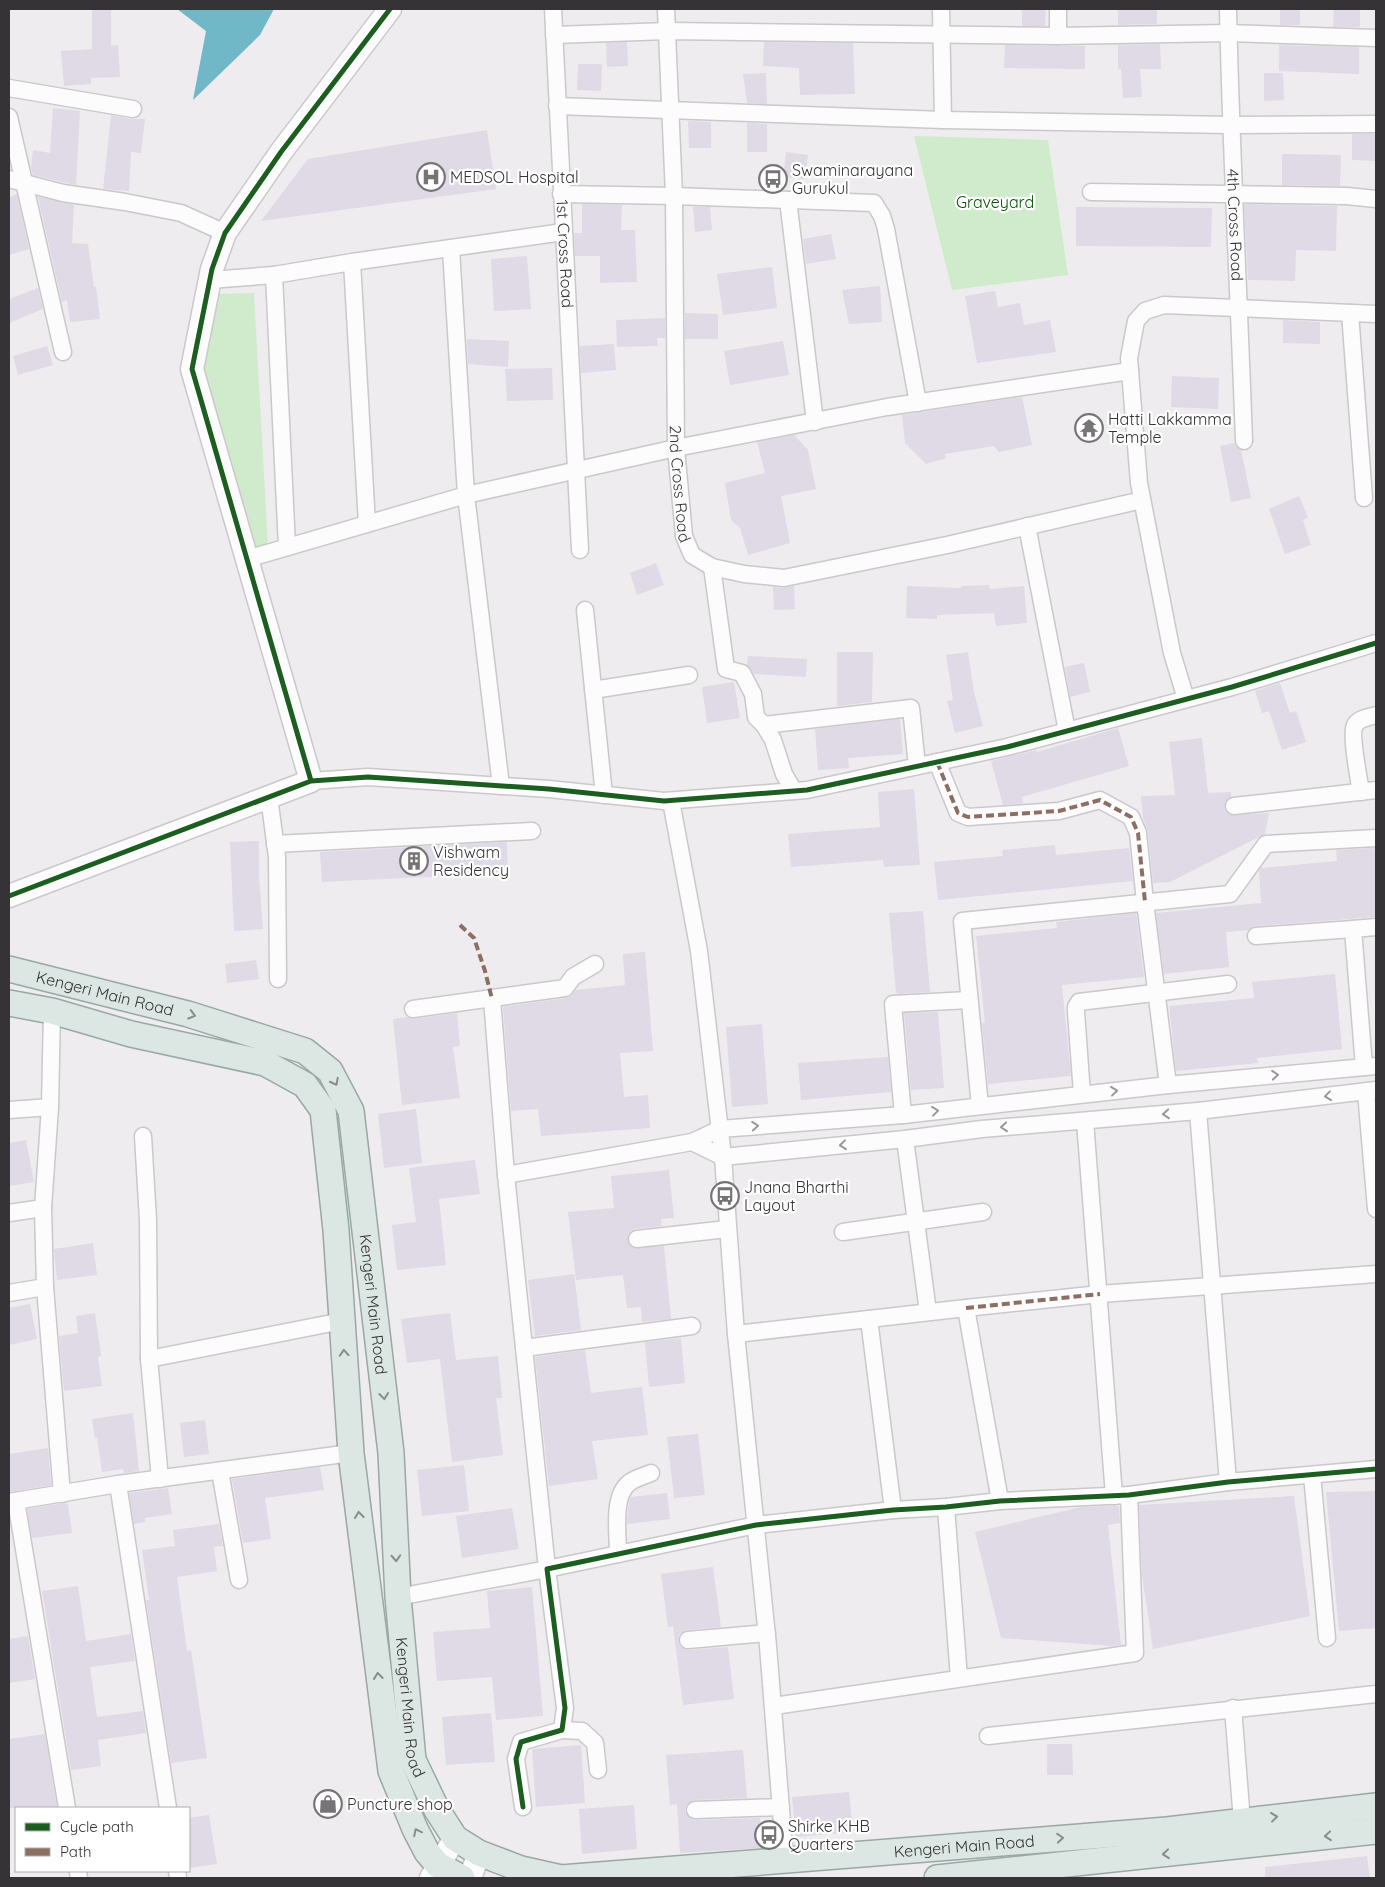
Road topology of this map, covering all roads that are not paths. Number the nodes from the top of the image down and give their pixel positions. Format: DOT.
graph roads {
  1 [pos="390,9"];
  2 [pos="553,9"];
  3 [pos="666,9"];
  4 [pos="941,9"];
  5 [pos="1058,9"];
  6 [pos="1228,9"];
  7 [pos="668,31"];
  8 [pos="1228,33"];
  9 [pos="941,34"];
  10 [pos="554,35"];
  11 [pos="1058,36"];
  12 [pos="1376,38"];
  13 [pos="9,88"];
  14 [pos="557,106"];
  15 [pos="133,109"];
  16 [pos="670,110"];
  17 [pos="9,117"];
  18 [pos="943,120"];
  19 [pos="1376,124"];
  20 [pos="1230,125"];
  21 [pos="9,179"];
  22 [pos="25,184"];
  23 [pos="1091,192"];
  24 [pos="561,194"];
  25 [pos="1235,195"];
  26 [pos="674,196"];
  27 [pos="1376,199"];
  28 [pos="788,200"];
  29 [pos="563,232"];
  30 [pos="225,233"];
  31 [pos="452,249"];
  32 [pos="352,262"];
  33 [pos="274,276"];
  34 [pos="210,280"];
  35 [pos="1240,308"];
  36 [pos="1350,313"];
  37 [pos="1376,314"];
  38 [pos="63,352"];
  39 [pos="1130,371"];
  40 [pos="918,403"];
  41 [pos="815,422"];
  42 [pos="1244,441"];
  43 [pos="676,448"];
  44 [pos="576,470"];
  45 [pos="466,495"];
  46 [pos="1364,498"];
  47 [pos="1142,500"];
  48 [pos="367,524"];
  49 [pos="1027,526"];
  50 [pos="287,547"];
  51 [pos="580,550"];
  52 [pos="247,559"];
  53 [pos="712,567"];
  54 [pos="585,610"];
  55 [pos="1376,643"];
  56 [pos="688,675"];
  57 [pos="593,690"];
  58 [pos="1186,699"];
  59 [pos="1376,715"];
  60 [pos="764,726"];
  61 [pos="1067,731"];
  62 [pos="937,762"];
  63 [pos="917,766"];
  64 [pos="311,782"];
  65 [pos="501,786"];
  66 [pos="794,791"];
  67 [pos="1369,791"];
  68 [pos="604,795"];
  69 [pos="269,797"];
  70 [pos="671,801"];
  71 [pos="1234,806"];
  72 [pos="532,831"];
  73 [pos="1376,838"];
  74 [pos="276,844"];
  75 [pos="9,896"];
  76 [pos="1145,902"];
  77 [pos="1376,927"];
  78 [pos="1353,929"];
  79 [pos="1256,936"];
  80 [pos="595,964"];
  81 [pos="9,969"];
  82 [pos="278,980"];
  83 [pos="1228,984"];
  84 [pos="1157,992"];
  85 [pos="492,999"];
  86 [pos="969,1000"];
  87 [pos="9,1004"];
  88 [pos="413,1009"];
  89 [pos="52,1011"];
  90 [pos="1370,1066"];
  91 [pos="1168,1085"];
  92 [pos="1371,1091"];
  93 [pos="1082,1094"];
  94 [pos="980,1106"];
  95 [pos="50,1107"];
  96 [pos="9,1110"];
  97 [pos="1198,1111"];
  98 [pos="903,1115"];
  99 [pos="1085,1121"];
  100 [pos="720,1129"];
  101 [pos="143,1136"];
  102 [pos="905,1139"];
  103 [pos="692,1142"];
  104 [pos="723,1157"];
  105 [pos="506,1175"];
  106 [pos="43,1208"];
  107 [pos="1376,1210"];
  108 [pos="983,1212"];
  109 [pos="9,1213"];
  110 [pos="916,1223"];
  111 [pos="728,1229"];
  112 [pos="843,1232"];
  113 [pos="637,1239"];
  114 [pos="1376,1274"];
  115 [pos="1211,1286"];
  116 [pos="45,1287"];
  117 [pos="9,1293"];
  118 [pos="1100,1294"];
  119 [pos="966,1308"];
  120 [pos="928,1312"];
  121 [pos="869,1318"];
  122 [pos="342,1321"];
  123 [pos="692,1326"];
  124 [pos="736,1334"];
  125 [pos="524,1348"];
  126 [pos="149,1359"];
  127 [pos="351,1453"];
  128 [pos="1376,1469"];
  129 [pos="220,1471"];
  130 [pos="651,1473"];
  131 [pos="1312,1475"];
  132 [pos="160,1479"];
  133 [pos="1228,1482"];
  134 [pos="118,1484"];
  135 [pos="62,1494"];
  136 [pos="1121,1495"];
  137 [pos="12,1501"];
  138 [pos="1000,1501"];
  139 [pos="946,1508"];
  140 [pos="893,1510"];
  141 [pos="756,1525"];
  142 [pos="618,1554"];
  143 [pos="547,1569"];
  144 [pos="239,1580"];
  145 [pos="398,1597"];
  146 [pos="767,1632"];
  147 [pos="1326,1638"];
  148 [pos="688,1640"];
  149 [pos="959,1678"];
  150 [pos="1376,1694"];
  151 [pos="774,1706"];
  152 [pos="1233,1708"];
  153 [pos="562,1730"];
  154 [pos="988,1736"];
  155 [pos="598,1770"];
  156 [pos="1376,1806"];
  157 [pos="67,1807"];
  158 [pos="168,1807"];
  159 [pos="522,1807"];
  160 [pos="781,1807"];
  161 [pos="695,1810"];
  162 [pos="1242,1821"];
  163 [pos="1376,1831"];
  164 [pos="455,1838"];
  165 [pos="479,1853"];
  166 [pos="785,1860"];
  167 [pos="435,1872"];
  168 [pos="462,1878"];
  169 [pos="470,1878"];
  170 [pos="937,1878"];
  1 -- 30 [label="street"];
  2 -- 10 [label="street, 1st Cross Road"];
  3 -- 7 [label="street, 2nd Cross Road"];
  4 -- 9 [label="street"];
  5 -- 11 [label="street"];
  6 -- 8 [label="street, 4th Cross Road"];
  7 -- 9 [label="street"];
  7 -- 10 [label="street"];
  7 -- 16 [label="street, 2nd Cross Road"];
  8 -- 11 [label="street"];
  8 -- 12 [label="street"];
  8 -- 20 [label="street, 4th Cross Road"];
  9 -- 11 [label="street"];
  9 -- 18 [label="street"];
  10 -- 14 [label="street, 1st Cross Road"];
  13 -- 15 [label="street"];
  14 -- 16 [label="street"];
  14 -- 24 [label="street, 1st Cross Road"];
  16 -- 18 [label="street"];
  16 -- 26 [label="street, 2nd Cross Road"];
  17 -- 22 [label="street"];
  18 -- 20 [label="street"];
  19 -- 20 [label="street"];
  20 -- 25 [label="street, 4th Cross Road"];
  21 -- 22 [label="street"];
  22 -- 30 [label="street"];
  22 -- 38 [label="street"];
  23 -- 25 [label="street"];
  24 -- 26 [label="street"];
  24 -- 29 [label="street, 1st Cross Road"];
  25 -- 27 [label="street"];
  25 -- 35 [label="street, 4th Cross Road"];
  26 -- 28 [label="street"];
  26 -- 43 [label="street, 2nd Cross Road"];
  28 -- 40 [label="street"];
  28 -- 41 [label="street"];
  29 -- 31 [label="street"];
  29 -- 44 [label="street, 1st Cross Road"];
  30 -- 34 [label="street"];
  31 -- 32 [label="street"];
  31 -- 45 [label="street"];
  32 -- 33 [label="street"];
  32 -- 48 [label="street"];
  33 -- 34 [label="street"];
  33 -- 50 [label="street"];
  34 -- 52 [label="street"];
  35 -- 36 [label="street"];
  35 -- 39 [label="street"];
  35 -- 42 [label="street, 4th Cross Road"];
  36 -- 37 [label="street"];
  36 -- 46 [label="street"];
  39 -- 40 [label="street"];
  39 -- 47 [label="street"];
  40 -- 41 [label="street"];
  41 -- 43 [label="street"];
  43 -- 44 [label="street"];
  43 -- 53 [label="street, 2nd Cross Road"];
  44 -- 45 [label="street"];
  44 -- 51 [label="street, 1st Cross Road"];
  45 -- 48 [label="street"];
  45 -- 65 [label="street"];
  47 -- 49 [label="street, 2nd Cross Road"];
  47 -- 58 [label="street"];
  48 -- 50 [label="street"];
  49 -- 53 [label="street, 2nd Cross Road"];
  49 -- 61 [label="street"];
  50 -- 52 [label="street"];
  52 -- 64 [label="street"];
  53 -- 60 [label="street"];
  54 -- 57 [label="street"];
  55 -- 58 [label="street"];
  56 -- 57 [label="street"];
  57 -- 68 [label="street"];
  58 -- 61 [label="street"];
  59 -- 67 [label="street"];
  60 -- 63 [label="street"];
  60 -- 66 [label="street"];
  61 -- 62 [label="street"];
  62 -- 63 [label="street"];
  62 -- 76 [label="street"];
  63 -- 66 [label="street"];
  64 -- 65 [label="street"];
  64 -- 69 [label="street"];
  65 -- 68 [label="street"];
  66 -- 70 [label="street"];
  67 -- 71 [label="street"];
  68 -- 70 [label="street"];
  69 -- 74 [label="street"];
  69 -- 75 [label="street"];
  70 -- 100 [label="street"];
  72 -- 74 [label="street"];
  73 -- 76 [label="street"];
  74 -- 82 [label="street"];
  76 -- 84 [label="street"];
  76 -- 86 [label="street"];
  77 -- 78 [label="street"];
  78 -- 79 [label="street"];
  78 -- 90 [label="street"];
  80 -- 85 [label="street"];
  81 -- 145 [label="main road, Kengeri Main Road, one-way"];
  83 -- 84 [label="street"];
  84 -- 91 [label="street"];
  84 -- 93 [label="street"];
  85 -- 88 [label="street"];
  85 -- 105 [label="street"];
  86 -- 94 [label="street"];
  86 -- 98 [label="street"];
  87 -- 89 [label="main road, Kengeri Main Road"];
  89 -- 95 [label="street"];
  89 -- 122 [label="main road, Kengeri Main Road"];
  91 -- 90 [label="street, one-way"];
  93 -- 91 [label="street, one-way"];
  92 -- 97 [label="street, one-way"];
  92 -- 107 [label="street"];
  93 -- 94 [label="street"];
  98 -- 94 [label="street, one-way"];
  95 -- 96 [label="street"];
  95 -- 106 [label="street"];
  97 -- 99 [label="street, one-way"];
  97 -- 115 [label="street"];
  100 -- 98 [label="street, one-way"];
  99 -- 102 [label="street, one-way"];
  99 -- 118 [label="street"];
  100 -- 103 [label="street"];
  100 -- 104 [label="street"];
  101 -- 126 [label="street"];
  102 -- 104 [label="street, one-way"];
  102 -- 110 [label="street"];
  103 -- 104 [label="street"];
  103 -- 105 [label="street"];
  104 -- 111 [label="street"];
  105 -- 125 [label="street"];
  106 -- 109 [label="street"];
  106 -- 116 [label="street"];
  108 -- 110 [label="street"];
  110 -- 112 [label="street"];
  110 -- 120 [label="street"];
  111 -- 113 [label="street"];
  111 -- 124 [label="street"];
  114 -- 115 [label="street"];
  115 -- 118 [label="street"];
  115 -- 133 [label="street"];
  116 -- 117 [label="street"];
  116 -- 135 [label="street"];
  118 -- 119 [label="street"];
  118 -- 136 [label="street"];
  119 -- 120 [label="street"];
  119 -- 138 [label="street"];
  120 -- 121 [label="street"];
  121 -- 124 [label="street"];
  121 -- 140 [label="street"];
  122 -- 126 [label="street"];
  127 -- 122 [label="main road, Kengeri Main Road, one-way"];
  123 -- 125 [label="street"];
  124 -- 141 [label="street"];
  125 -- 143 [label="street"];
  126 -- 132 [label="street"];
  127 -- 129 [label="street"];
  167 -- 127 [label="main road, Kengeri Main Road, one-way"];
  128 -- 131 [label="street"];
  129 -- 132 [label="street"];
  129 -- 144 [label="street"];
  130 -- 142 [label="street"];
  131 -- 133 [label="street"];
  131 -- 147 [label="street"];
  132 -- 134 [label="street"];
  133 -- 136 [label="street"];
  134 -- 135 [label="street"];
  134 -- 158 [label="street"];
  135 -- 137 [label="street"];
  136 -- 138 [label="street"];
  136 -- 149 [label="street"];
  137 -- 157 [label="street"];
  138 -- 139 [label="street"];
  139 -- 140 [label="street"];
  139 -- 149 [label="street"];
  140 -- 141 [label="street"];
  141 -- 142 [label="street"];
  141 -- 146 [label="street"];
  142 -- 143 [label="street"];
  143 -- 145 [label="street"];
  143 -- 153 [label="street"];
  145 -- 164 [label="main road, Kengeri Main Road"];
  146 -- 148 [label="street"];
  146 -- 151 [label="street"];
  149 -- 151 [label="street"];
  150 -- 152 [label="street"];
  151 -- 160 [label="street"];
  152 -- 154 [label="street"];
  152 -- 162 [label="street"];
  153 -- 155 [label="street"];
  153 -- 159 [label="street"];
  162 -- 156 [label="main road, Kengeri Main Road, one-way"];
  160 -- 161 [label="street"];
  160 -- 166 [label="street"];
  166 -- 162 [label="main road, Kengeri Main Road, one-way"];
  163 -- 170 [label="main road, Kengeri Main Road, one-way"];
  164 -- 165 [label="main road, Kengeri Main Road"];
  164 -- 167 [label="street"];
  165 -- 166 [label="main road, Kengeri Main Road"];
  165 -- 169 [label="street"];
  167 -- 168 [label="main road, Kengeri Main Road"];
}
